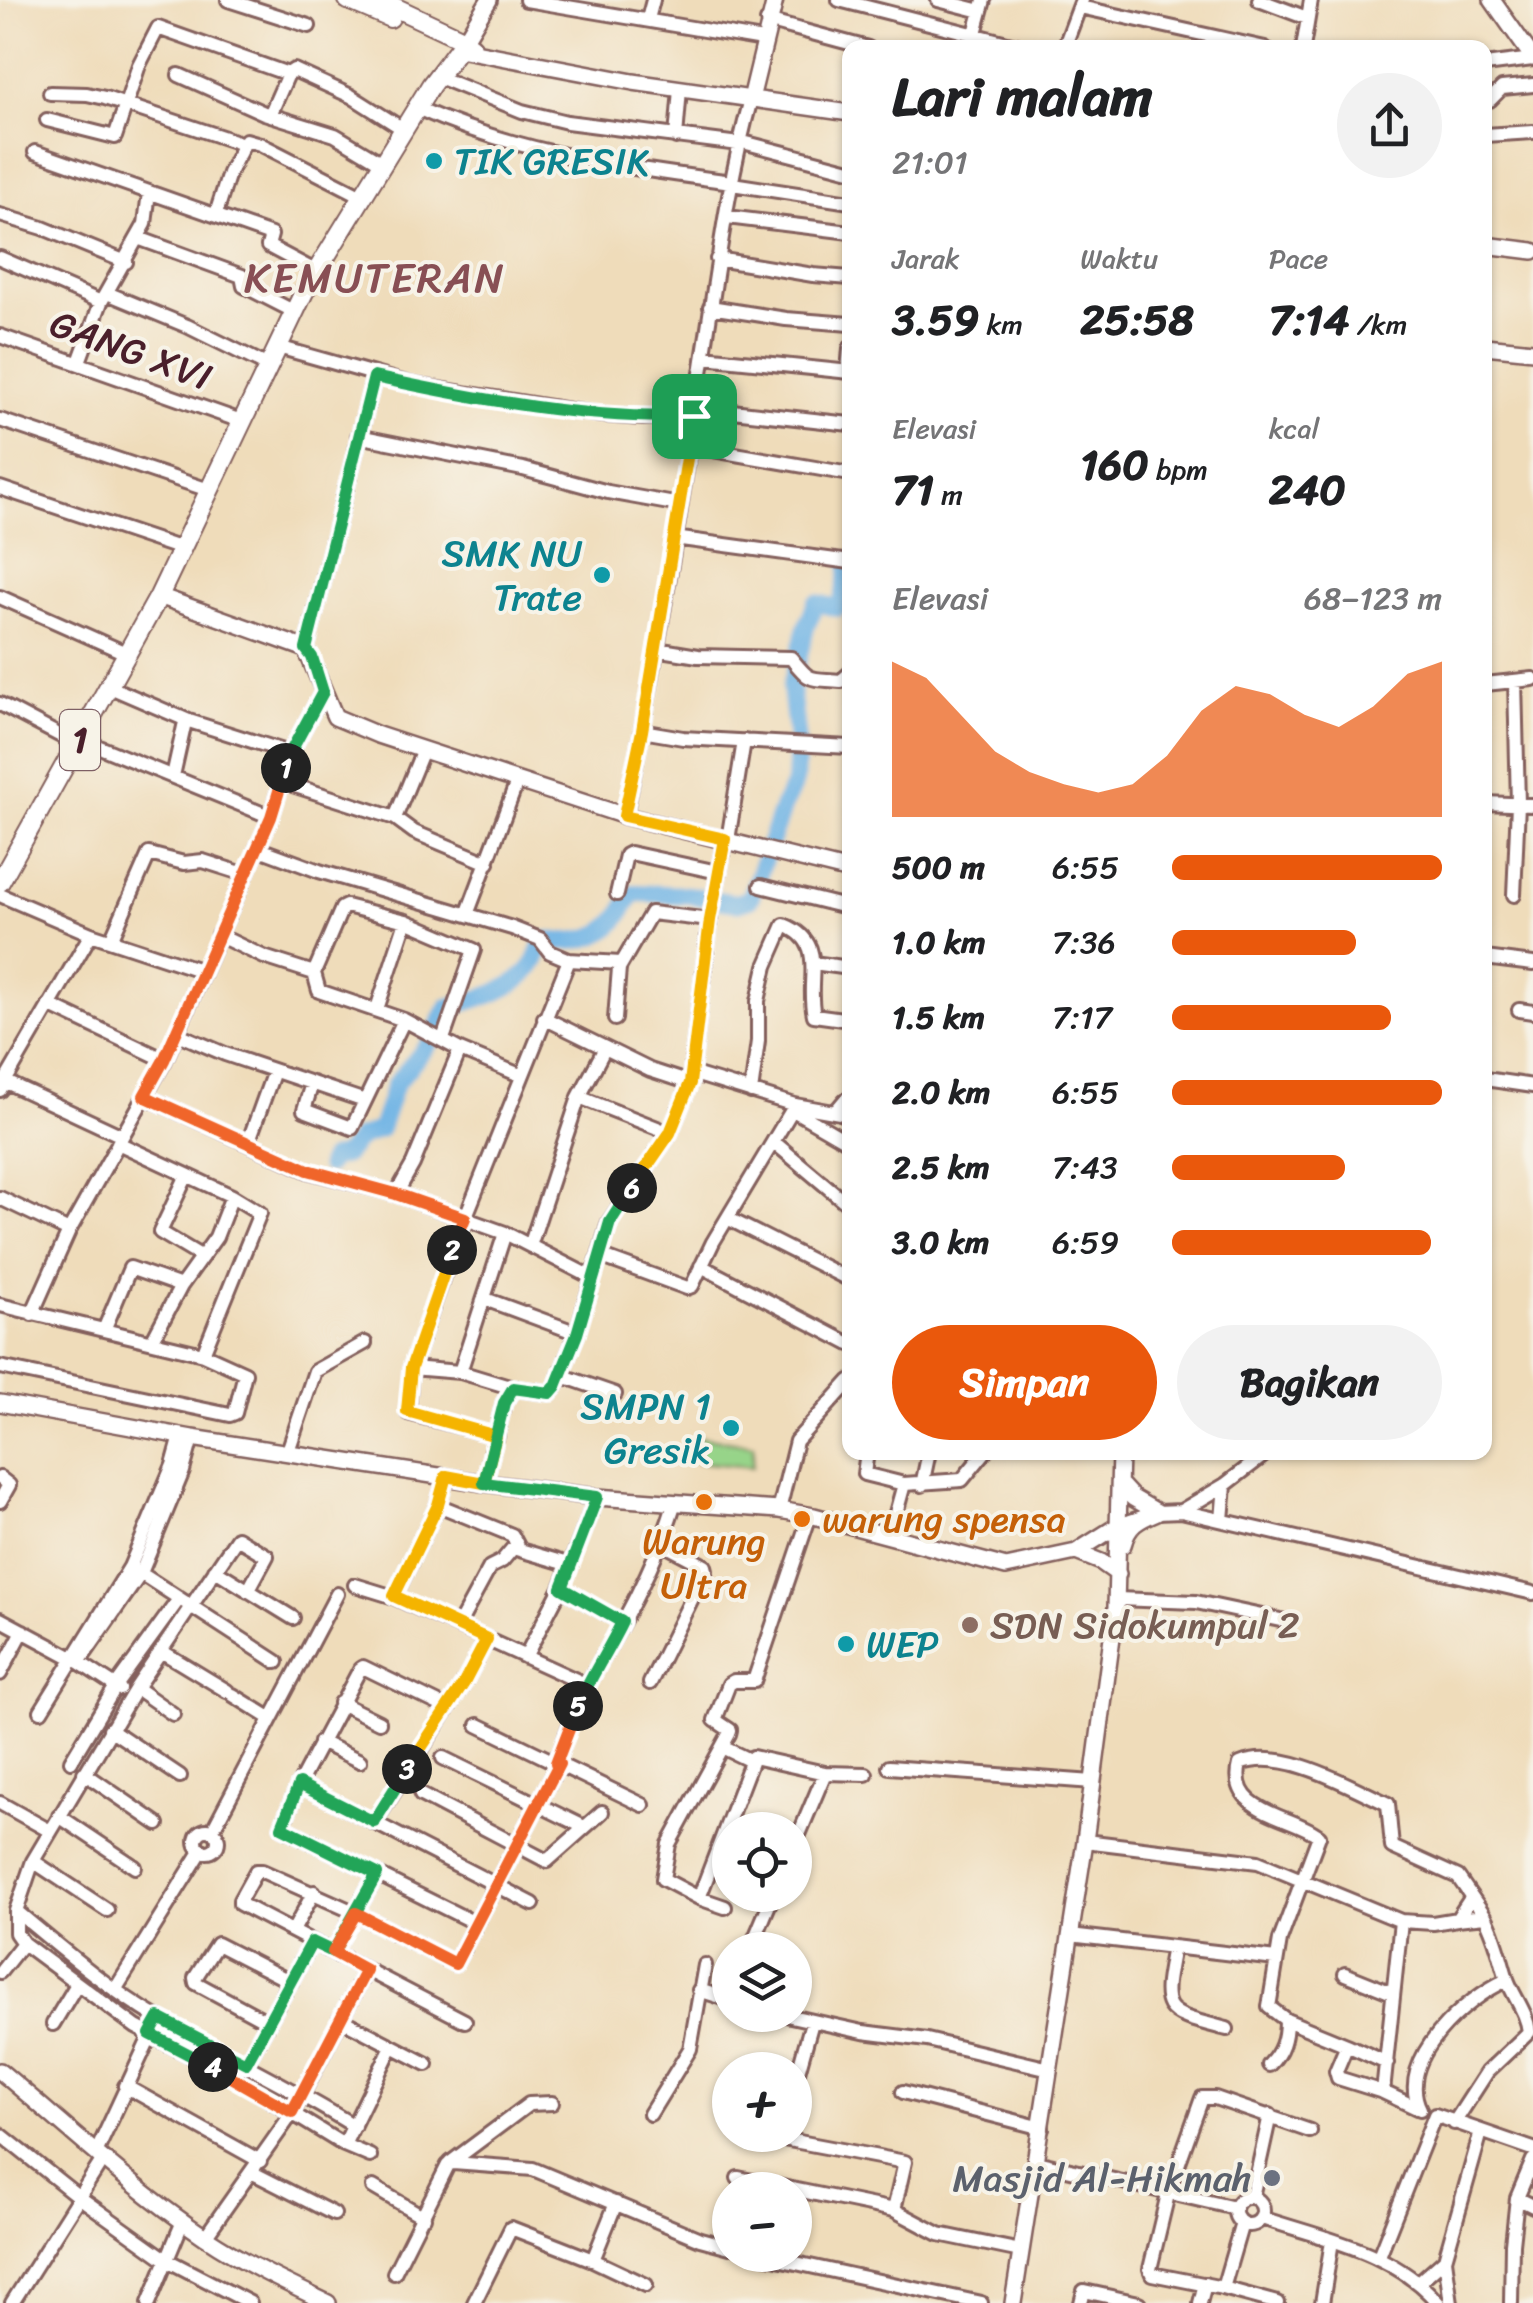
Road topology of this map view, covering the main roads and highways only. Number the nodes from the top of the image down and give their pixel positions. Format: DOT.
graph roads {
  1 [pos="348,0"];
  2 [pos="378,0"];
  3 [pos="489,0"];
  4 [pos="775,0"];
  5 [pos="1492,0"];
  6 [pos="462,45"];
  7 [pos="1533,58"];
  8 [pos="751,99"];
  9 [pos="842,112"];
  10 [pos="1492,246"];
  11 [pos="1533,251"];
  12 [pos="1492,347"];
  13 [pos="1533,352"];
  14 [pos="159,596"];
  15 [pos="842,870"];
  16 [pos="0,882"];
  17 [pos="0,1403"];
  18 [pos="1120,1460"];
  19 [pos="1122,1486"];
  20 [pos="1120,1525"];
  21 [pos="1076,1552"];
  22 [pos="1118,1574"];
  23 [pos="0,2071"];
  24 [pos="326,2302"];
  25 [pos="1013,2303"];
  1 -- 6 [label="highway"];
  2 -- 6 [label="highway"];
  3 -- 6 [label="main road"];
  4 -- 8 [label="main road"];
  5 -- 7 [label="main road"];
  6 -- 8 [label="main road"];
  6 -- 14 [label="highway, 1"];
  8 -- 9 [label="main road"];
  10 -- 11 [label="main road"];
  12 -- 13 [label="main road"];
  14 -- 15 [label="main road"];
  14 -- 16 [label="highway, 1"];
  17 -- 21 [label="main road"];
  18 -- 19 [label="main road"];
  19 -- 20 [label="main road"];
  19 -- 21 [label="main road"];
  19 -- 22 [label="main road"];
  20 -- 21 [label="main road"];
  20 -- 22 [label="main road"];
  21 -- 22 [label="main road"];
  22 -- 25 [label="main road"];
  23 -- 24 [label="main road"];
}
